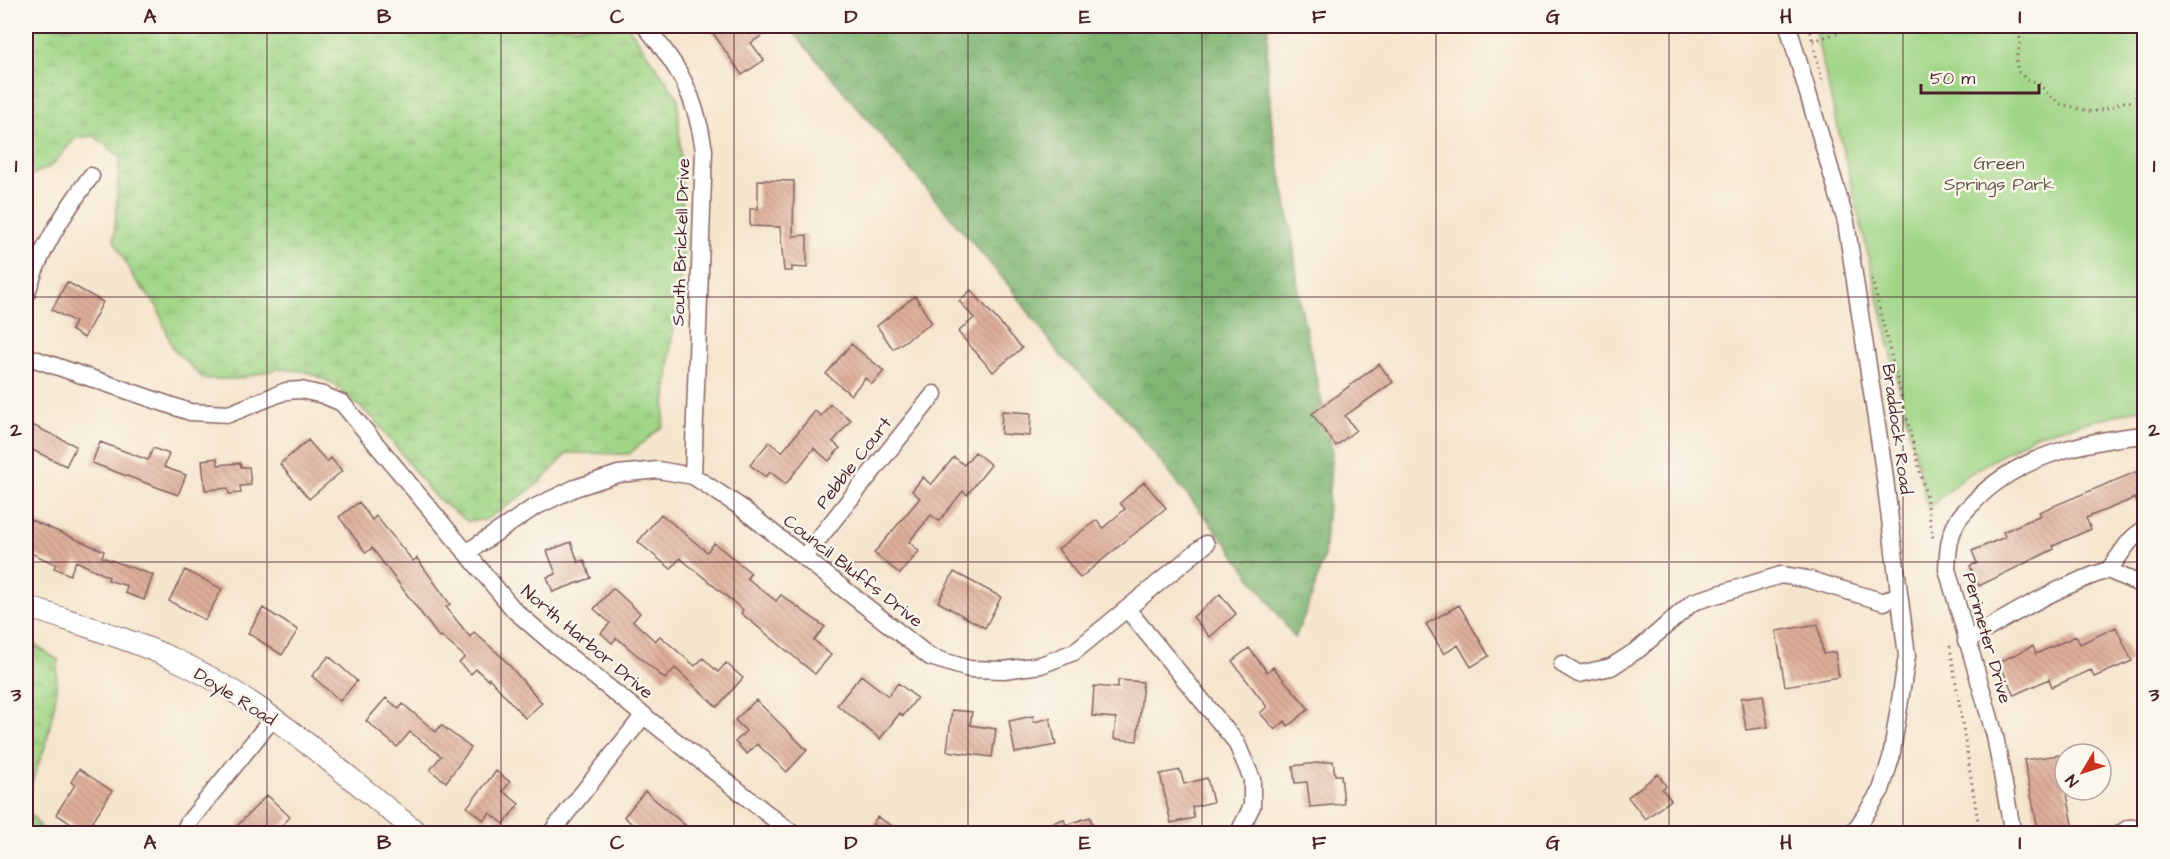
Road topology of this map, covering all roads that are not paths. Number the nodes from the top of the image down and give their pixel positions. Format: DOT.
graph roads {
  1 [pos="645,26"];
  2 [pos="1788,26"];
  3 [pos="91,176"];
  4 [pos="26,296"];
  5 [pos="26,356"];
  6 [pos="934,394"];
  7 [pos="2145,435"];
  8 [pos="693,476"];
  9 [pos="2145,531"];
  10 [pos="1206,544"];
  11 [pos="466,553"];
  12 [pos="804,557"];
  13 [pos="2108,570"];
  14 [pos="2145,586"];
  15 [pos="1899,594"];
  16 [pos="26,606"];
  17 [pos="1127,609"];
  18 [pos="1966,641"];
  19 [pos="1562,664"];
  20 [pos="644,715"];
  21 [pos="273,718"];
  22 [pos="2145,827"];
  23 [pos="183,834"];
  24 [pos="419,834"];
  25 [pos="550,834"];
  26 [pos="793,834"];
  27 [pos="1238,834"];
  28 [pos="1850,834"];
  29 [pos="2013,834"];
  30 [pos="2120,834"];
  1 -- 8 [label="street, South Brickell Drive"];
  2 -- 15 [label="street, Braddock Road"];
  3 -- 4 [label="street"];
  5 -- 11 [label="street, North Harbor Drive"];
  6 -- 12 [label="street, Pebble Court"];
  7 -- 18 [label="street, Perimeter Drive"];
  8 -- 11 [label="street, Council Bluffs Drive"];
  8 -- 12 [label="street, Council Bluffs Drive"];
  9 -- 13 [label="street"];
  10 -- 17 [label="street, Council Bluffs Drive"];
  11 -- 20 [label="street, North Harbor Drive"];
  12 -- 17 [label="street, Council Bluffs Drive"];
  13 -- 14 [label="street"];
  13 -- 18 [label="street"];
  15 -- 19 [label="street"];
  15 -- 28 [label="street, Braddock Road"];
  16 -- 21 [label="main road, Doyle Road"];
  17 -- 27 [label="street"];
  18 -- 29 [label="street, Perimeter Drive"];
  20 -- 25 [label="street"];
  20 -- 26 [label="street, North Harbor Drive"];
  21 -- 23 [label="street"];
  21 -- 24 [label="main road, Doyle Road"];
  22 -- 30 [label="street"];
}
